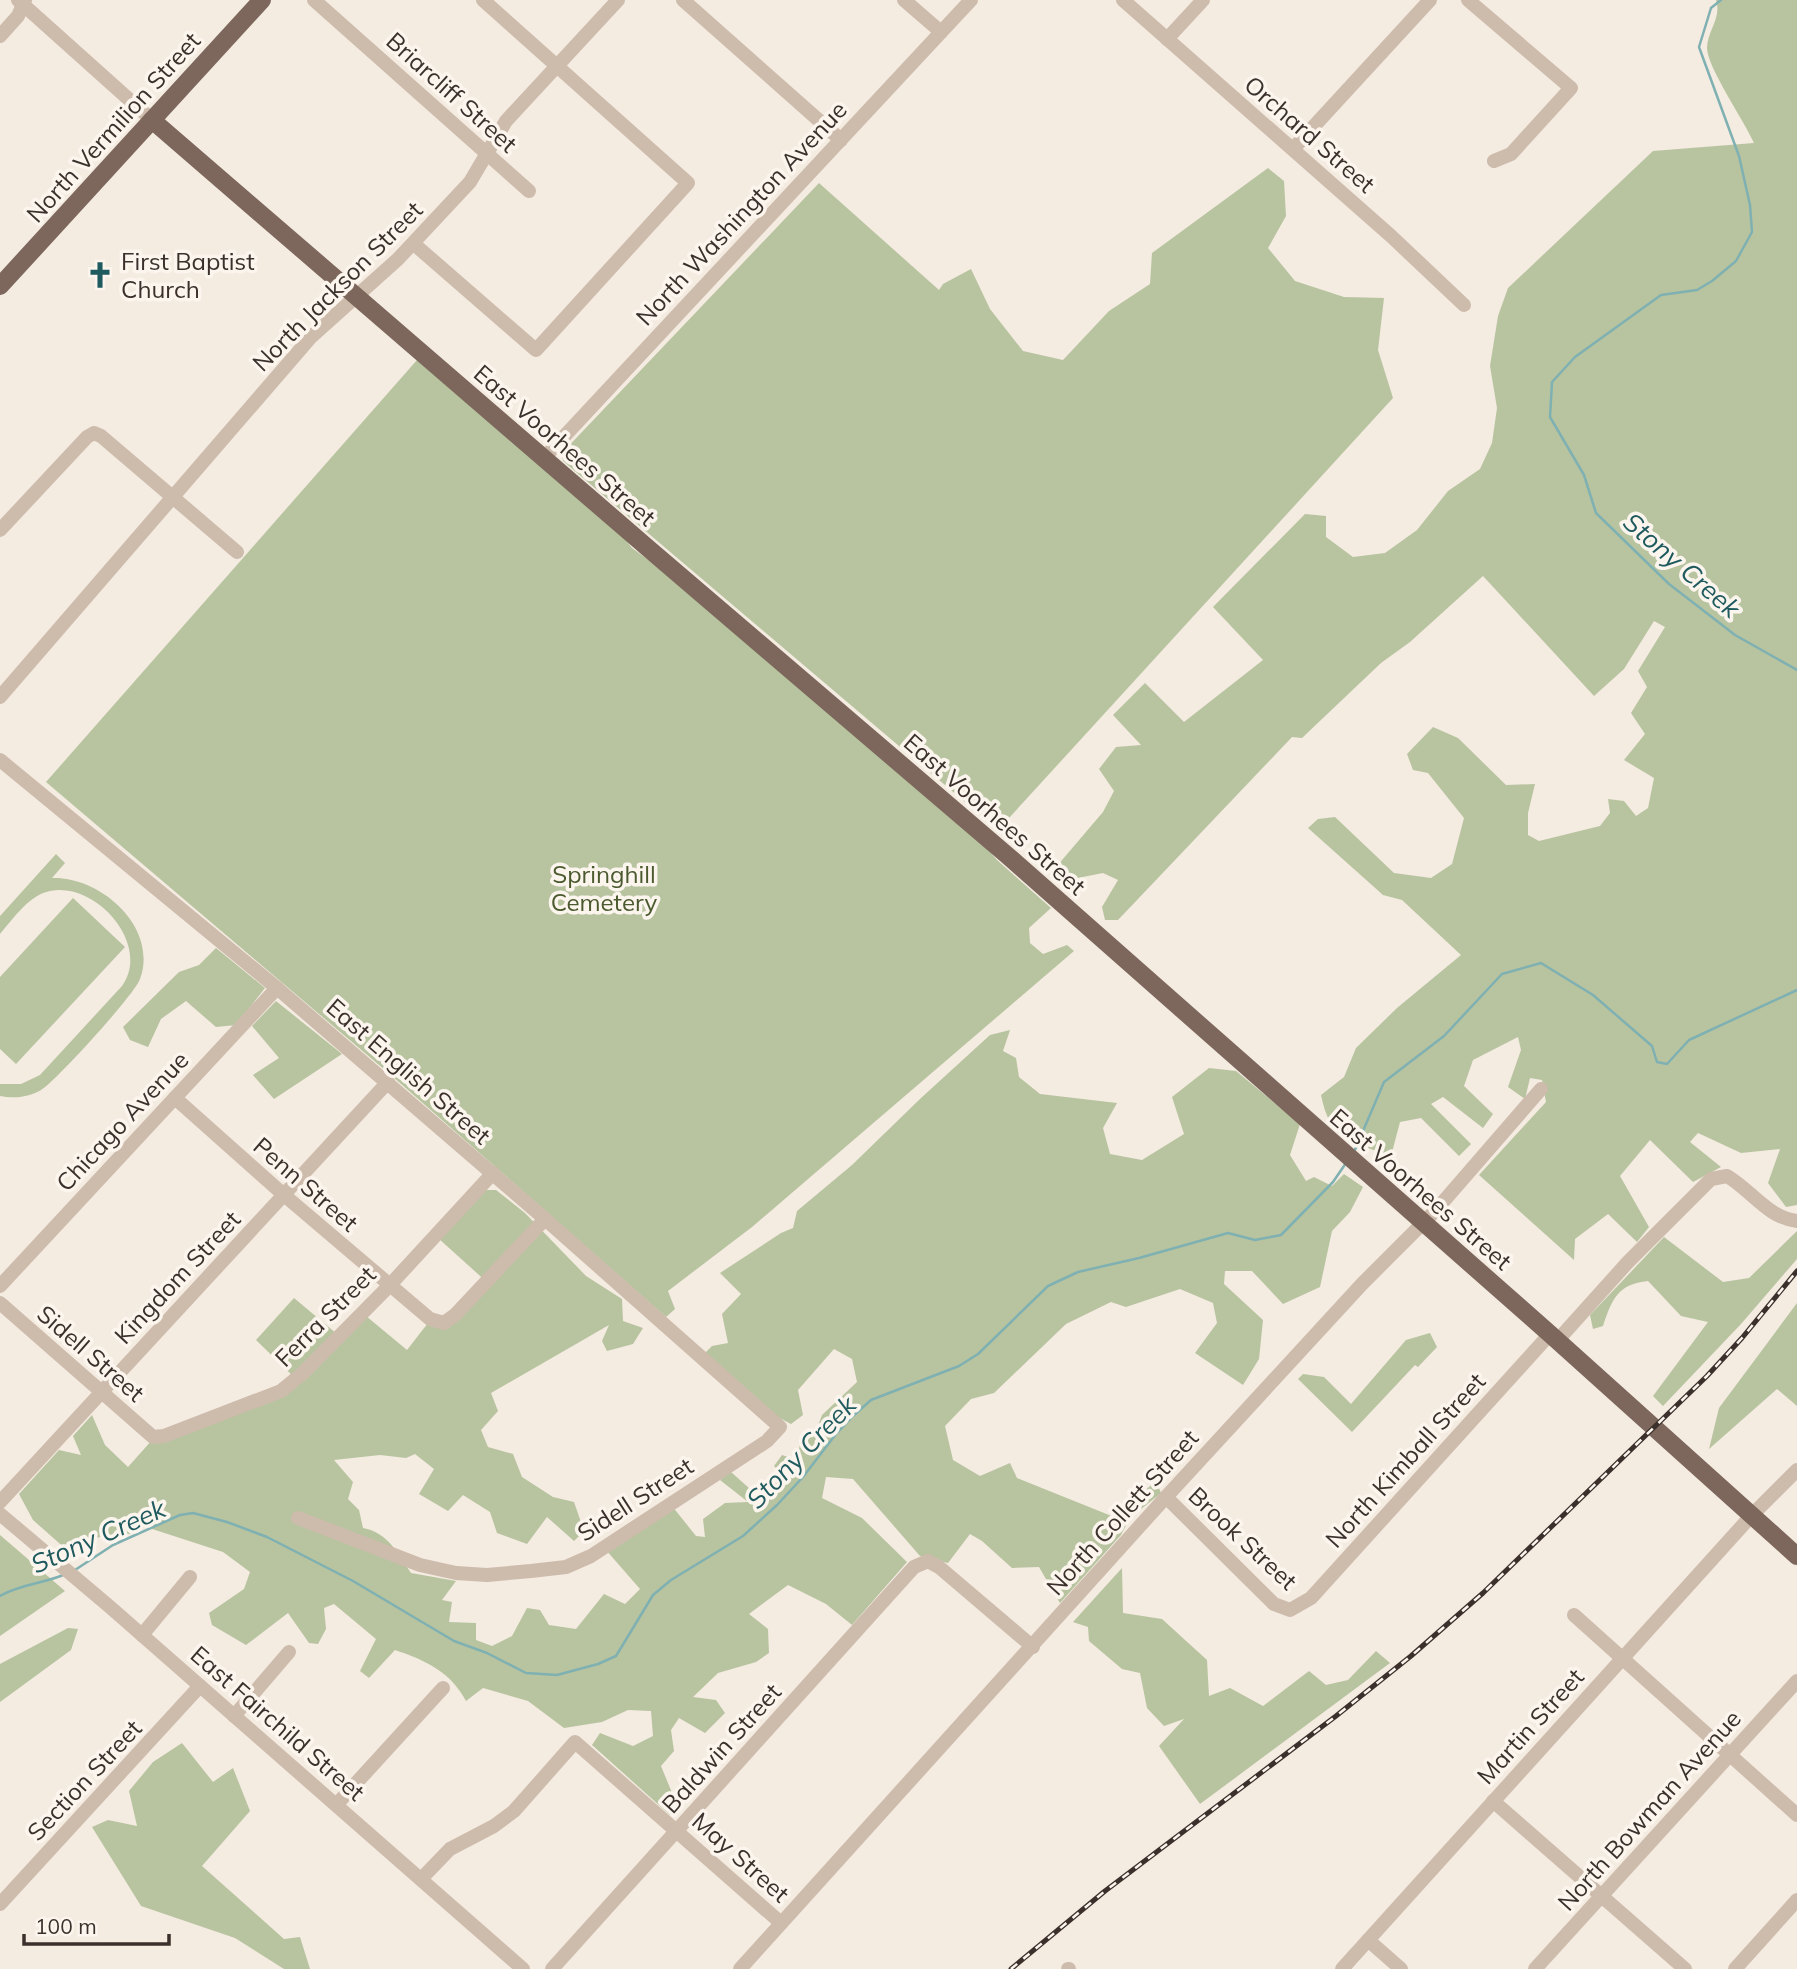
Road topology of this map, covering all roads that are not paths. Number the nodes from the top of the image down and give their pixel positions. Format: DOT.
graph roads {
  1 [pos="262,0"];
  2 [pos="314,0"];
  3 [pos="483,0"];
  4 [pos="618,0"];
  5 [pos="683,0"];
  6 [pos="904,0"];
  7 [pos="971,0"];
  8 [pos="1123,0"];
  9 [pos="1203,0"];
  10 [pos="1430,0"];
  11 [pos="1468,0"];
  12 [pos="22,1"];
  13 [pos="941,32"];
  14 [pos="0,36"];
  15 [pos="1167,39"];
  16 [pos="556,65"];
  17 [pos="152,120"];
  18 [pos="841,140"];
  19 [pos="1293,149"];
  20 [pos="486,153"];
  21 [pos="1494,161"];
  22 [pos="529,191"];
  23 [pos="414,244"];
  24 [pos="0,286"];
  25 [pos="355,296"];
  26 [pos="1464,305"];
  27 [pos="544,458"];
  28 [pos="173,496"];
  29 [pos="0,530"];
  30 [pos="237,552"];
  31 [pos="0,697"];
  32 [pos="0,760"];
  33 [pos="277,988"];
  34 [pos="388,1082"];
  35 [pos="1542,1089"];
  36 [pos="175,1098"];
  37 [pos="493,1173"];
  38 [pos="284,1195"];
  39 [pos="545,1219"];
  40 [pos="1797,1221"];
  41 [pos="1423,1222"];
  42 [pos="0,1286"];
  43 [pos="389,1286"];
  44 [pos="0,1303"];
  45 [pos="1554,1338"];
  46 [pos="101,1392"];
  47 [pos="780,1427"];
  48 [pos="153,1437"];
  49 [pos="1797,1470"];
  50 [pos="1166,1497"];
  51 [pos="0,1502"];
  52 [pos="0,1514"];
  53 [pos="1752,1515"];
  54 [pos="298,1518"];
  55 [pos="1797,1556"];
  56 [pos="190,1577"];
  57 [pos="1290,1610"];
  58 [pos="1574,1615"];
  59 [pos="142,1635"];
  60 [pos="1032,1647"];
  61 [pos="289,1652"];
  62 [pos="1621,1659"];
  63 [pos="1797,1681"];
  64 [pos="200,1686"];
  65 [pos="443,1688"];
  66 [pos="234,1716"];
  67 [pos="1730,1755"];
  68 [pos="1493,1801"];
  69 [pos="337,1804"];
  70 [pos="1797,1815"];
  71 [pos="677,1831"];
  72 [pos="421,1878"];
  73 [pos="1602,1895"];
  74 [pos="1797,1900"];
  75 [pos="0,1904"];
  76 [pos="781,1923"];
  77 [pos="1368,1940"];
  78 [pos="523,1969"];
  79 [pos="552,1969"];
  80 [pos="740,1969"];
  81 [pos="1342,1969"];
  82 [pos="1401,1969"];
  83 [pos="1535,1969"];
  84 [pos="1685,1969"];
  85 [pos="1735,1969"];
  1 -- 17 [label="main road, North Vermilion Street"];
  2 -- 20 [label="street, Briarcliff Street"];
  3 -- 16 [label="street"];
  4 -- 16 [label="street, North Jackson Street"];
  5 -- 18 [label="street"];
  6 -- 13 [label="street"];
  7 -- 13 [label="street, North Washington Avenue"];
  8 -- 15 [label="street, Orchard Street"];
  9 -- 15 [label="street"];
  10 -- 19 [label="street"];
  11 -- 21 [label="street"];
  12 -- 14 [label="street"];
  12 -- 17 [label="street"];
  13 -- 18 [label="street, North Washington Avenue"];
  15 -- 19 [label="street, Orchard Street"];
  16 -- 20 [label="street, North Jackson Street"];
  16 -- 23 [label="street"];
  17 -- 24 [label="main road, North Vermilion Street"];
  17 -- 25 [label="main road, East Voorhees Street"];
  18 -- 27 [label="street, North Washington Avenue"];
  19 -- 26 [label="street, Orchard Street"];
  20 -- 22 [label="street, Briarcliff Street"];
  20 -- 23 [label="street, North Jackson Street"];
  23 -- 25 [label="street, North Jackson Street"];
  25 -- 27 [label="main road, East Voorhees Street"];
  25 -- 28 [label="street, North Jackson Street"];
  27 -- 41 [label="main road, East Voorhees Street"];
  28 -- 29 [label="street"];
  28 -- 30 [label="street"];
  28 -- 31 [label="street, North Jackson Street"];
  32 -- 33 [label="street, East English Street"];
  33 -- 34 [label="street, East English Street"];
  33 -- 36 [label="street, Chicago Avenue"];
  34 -- 37 [label="street, East English Street"];
  34 -- 38 [label="street, Kingdom Street"];
  35 -- 41 [label="street, North Collett Street"];
  36 -- 38 [label="street, Penn Street"];
  36 -- 42 [label="street, Chicago Avenue"];
  37 -- 39 [label="street, East English Street"];
  37 -- 43 [label="street, Ferra Street"];
  38 -- 43 [label="street, Penn Street"];
  38 -- 46 [label="street, Kingdom Street"];
  39 -- 43 [label="street, Penn Street"];
  39 -- 47 [label="street, East English Street"];
  40 -- 45 [label="street, North Kimball Street"];
  41 -- 45 [label="main road, East Voorhees Street"];
  41 -- 50 [label="street, North Collett Street"];
  43 -- 48 [label="street, Ferra Street"];
  44 -- 46 [label="street, Sidell Street"];
  45 -- 53 [label="main road, East Voorhees Street"];
  45 -- 57 [label="street, North Kimball Street"];
  46 -- 48 [label="street, Sidell Street"];
  46 -- 51 [label="street, Kingdom Street"];
  47 -- 54 [label="street, Sidell Street"];
  49 -- 53 [label="street, Martin Street"];
  50 -- 57 [label="street, Brook Street"];
  50 -- 60 [label="street, North Collett Street"];
  52 -- 59 [label="street, East Fairchild Street"];
  53 -- 55 [label="main road, East Voorhees Street"];
  53 -- 62 [label="street, Martin Street"];
  56 -- 59 [label="street"];
  58 -- 62 [label="street"];
  59 -- 64 [label="street, East Fairchild Street"];
  60 -- 71 [label="street, Baldwin Street"];
  60 -- 76 [label="street, North Collett Street"];
  61 -- 66 [label="street"];
  62 -- 67 [label="street"];
  62 -- 68 [label="street, Martin Street"];
  63 -- 67 [label="street, North Bowman Avenue"];
  64 -- 66 [label="street, East Fairchild Street"];
  64 -- 75 [label="street, Section Street"];
  65 -- 69 [label="street"];
  66 -- 69 [label="street, East Fairchild Street"];
  67 -- 70 [label="street"];
  67 -- 73 [label="street, North Bowman Avenue"];
  68 -- 73 [label="street"];
  68 -- 77 [label="street, Martin Street"];
  69 -- 72 [label="street, East Fairchild Street"];
  71 -- 72 [label="street, May Street"];
  71 -- 76 [label="street, May Street"];
  71 -- 79 [label="street, Baldwin Street"];
  72 -- 78 [label="street, East Fairchild Street"];
  73 -- 83 [label="street, North Bowman Avenue"];
  73 -- 84 [label="street"];
  74 -- 85 [label="street"];
  76 -- 80 [label="street, North Collett Street"];
  77 -- 81 [label="street, Martin Street"];
  77 -- 82 [label="street"];
}
